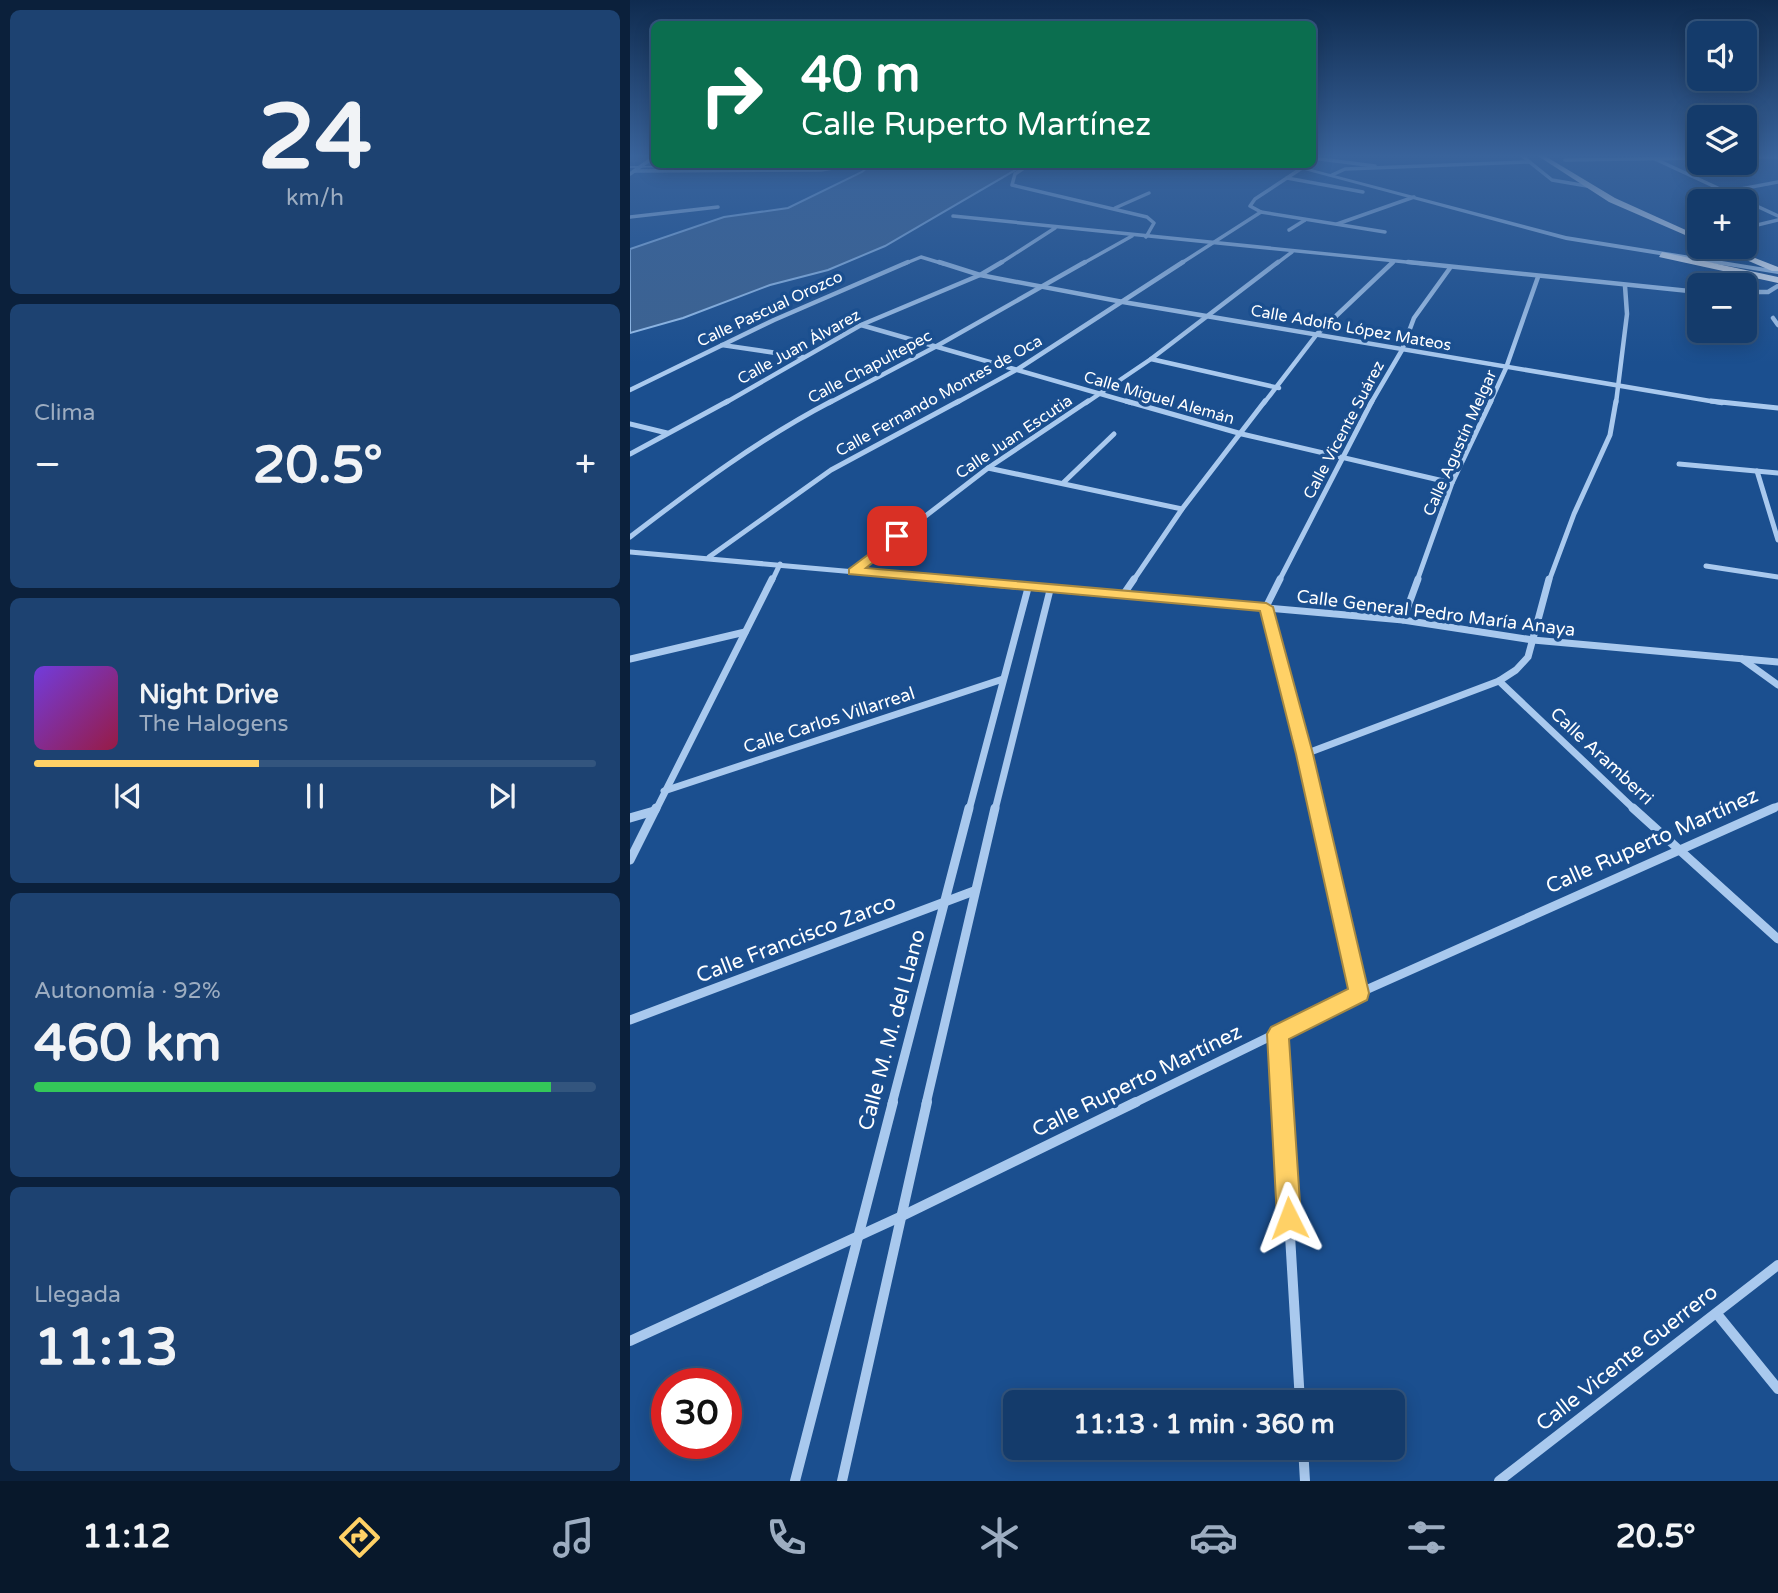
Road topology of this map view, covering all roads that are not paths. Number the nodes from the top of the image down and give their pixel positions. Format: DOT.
graph roads {
  1 [pos="1030,225"];
  2 [pos="1154,225"];
  3 [pos="1241,225"];
  4 [pos="1297,225"];
  5 [pos="1343,225"];
  6 [pos="1518,225"];
  7 [pos="1668,225"];
  8 [pos="1055,228"];
  9 [pos="1289,230"];
  10 [pos="1385,232"];
  11 [pos="1687,234"];
  12 [pos="1132,236"];
  13 [pos="1146,237"];
  14 [pos="1213,244"];
  15 [pos="1687,251"];
  16 [pos="1293,252"];
  17 [pos="1757,253"];
  18 [pos="1662,255"];
  19 [pos="1687,256"];
  20 [pos="923,257"];
  21 [pos="1749,259"];
  22 [pos="1393,261"];
  23 [pos="1778,261"];
  24 [pos="1450,268"];
  25 [pos="1778,271"];
  26 [pos="980,275"];
  27 [pos="1538,276"];
  28 [pos="1778,280"];
  29 [pos="1625,286"];
  30 [pos="1778,286"];
  31 [pos="1040,287"];
  32 [pos="1687,291"];
  33 [pos="1757,292"];
  34 [pos="1123,302"];
  35 [pos="1210,316"];
  36 [pos="1773,318"];
  37 [pos="862,325"];
  38 [pos="1778,325"];
  39 [pos="1317,334"];
  40 [pos="722,345"];
  41 [pos="934,347"];
  42 [pos="1402,349"];
  43 [pos="804,358"];
  44 [pos="1151,359"];
  45 [pos="1506,368"];
  46 [pos="1018,369"];
  47 [pos="1619,386"];
  48 [pos="1279,388"];
  49 [pos="630,390"];
  50 [pos="1099,394"];
  51 [pos="1778,408"];
  52 [pos="630,424"];
  53 [pos="667,433"];
  54 [pos="1114,434"];
  55 [pos="1242,434"];
  56 [pos="630,454"];
  57 [pos="1340,458"];
  58 [pos="1679,464"];
  59 [pos="988,468"];
  60 [pos="1758,471"];
  61 [pos="1778,473"];
  62 [pos="1063,483"];
  63 [pos="1452,483"];
  64 [pos="1182,509"];
  65 [pos="630,537"];
  66 [pos="1778,540"];
  67 [pos="632,554"];
  68 [pos="708,558"];
  69 [pos="780,564"];
  70 [pos="1706,566"];
  71 [pos="854,571"];
  72 [pos="1778,577"];
  73 [pos="1028,589"];
  74 [pos="1051,590"];
  75 [pos="1123,595"];
  76 [pos="1266,607"];
  77 [pos="1403,620"];
  78 [pos="745,632"];
  79 [pos="1533,640"];
  80 [pos="1741,658"];
  81 [pos="630,659"];
  82 [pos="1778,662"];
  83 [pos="1003,680"];
  84 [pos="1499,681"];
  85 [pos="1778,685"];
  86 [pos="1304,754"];
  87 [pos="664,791"];
  88 [pos="1778,806"];
  89 [pos="654,811"];
  90 [pos="630,818"];
  91 [pos="1678,850"];
  92 [pos="630,860"];
  93 [pos="974,891"];
  94 [pos="944,902"];
  95 [pos="1778,939"];
  96 [pos="1359,993"];
  97 [pos="630,1020"];
  98 [pos="1278,1034"];
  99 [pos="902,1216"];
  100 [pos="857,1238"];
  101 [pos="1778,1265"];
  102 [pos="1717,1314"];
  103 [pos="630,1341"];
  104 [pos="1778,1389"];
  105 [pos="1299,1390"];
  106 [pos="1304,1460"];
  107 [pos="795,1481"];
  108 [pos="842,1481"];
  109 [pos="1305,1481"];
  110 [pos="1499,1481"];
  1 -- 8 [label="street"];
  2 -- 13 [label="street"];
  3 -- 14 [label="street, Calle Fernando Montes de Oca"];
  4 -- 9 [label="street"];
  5 -- 10 [label="street"];
  6 -- 18 [label="street"];
  7 -- 11 [label="main road"];
  8 -- 12 [label="street"];
  8 -- 26 [label="street, Calle Juan Álvarez"];
  12 -- 13 [label="street"];
  12 -- 31 [label="street, Calle Chapultepec"];
  13 -- 14 [label="street"];
  14 -- 16 [label="street"];
  14 -- 34 [label="street, Calle Fernando Montes de Oca"];
  15 -- 18 [label="main road"];
  16 -- 22 [label="street"];
  16 -- 35 [label="street, Calle Juan Escutia"];
  17 -- 23 [label="main road"];
  18 -- 19 [label="street"];
  18 -- 25 [label="street"];
  18 -- 28 [label="main road"];
  20 -- 26 [label="street, Calle Adolfo López Mateos"];
  20 -- 40 [label="street, Calle Pascual Orozco"];
  21 -- 25 [label="main road"];
  22 -- 24 [label="street"];
  22 -- 39 [label="street"];
  24 -- 27 [label="street"];
  24 -- 42 [label="street, Calle Vicente Suárez"];
  26 -- 31 [label="street, Calle Adolfo López Mateos"];
  26 -- 37 [label="street, Calle Juan Álvarez"];
  27 -- 29 [label="street"];
  27 -- 45 [label="street, Calle Agustín Melgar"];
  29 -- 32 [label="street"];
  29 -- 47 [label="street"];
  30 -- 33 [label="street"];
  31 -- 34 [label="street, Calle Adolfo López Mateos"];
  31 -- 41 [label="street, Calle Chapultepec"];
  34 -- 35 [label="street, Calle Adolfo López Mateos"];
  34 -- 46 [label="street, Calle Fernando Montes de Oca"];
  35 -- 39 [label="street, Calle Adolfo López Mateos"];
  35 -- 44 [label="street, Calle Juan Escutia"];
  36 -- 38 [label="street"];
  37 -- 41 [label="street, Calle Miguel Alemán"];
  37 -- 43 [label="street, Calle Juan Álvarez"];
  39 -- 42 [label="street, Calle Adolfo López Mateos"];
  39 -- 48 [label="street"];
  40 -- 43 [label="street"];
  40 -- 49 [label="street, Calle Pascual Orozco"];
  41 -- 46 [label="street, Calle Miguel Alemán"];
  41 -- 65 [label="street, Calle Chapultepec"];
  42 -- 45 [label="street, Calle Adolfo López Mateos"];
  42 -- 57 [label="street, Calle Vicente Suárez"];
  43 -- 53 [label="street, Calle Juan Álvarez"];
  44 -- 48 [label="street"];
  44 -- 50 [label="street, Calle Juan Escutia"];
  45 -- 47 [label="street, Calle Adolfo López Mateos"];
  45 -- 63 [label="street, Calle Agustín Melgar"];
  46 -- 50 [label="street, Calle Miguel Alemán"];
  46 -- 68 [label="street, Calle Fernando Montes de Oca"];
  47 -- 51 [label="street, Calle Adolfo López Mateos"];
  47 -- 79 [label="street"];
  48 -- 55 [label="street"];
  50 -- 55 [label="street, Calle Miguel Alemán"];
  50 -- 59 [label="street, Calle Juan Escutia"];
  52 -- 53 [label="street"];
  53 -- 56 [label="street, Calle Juan Álvarez"];
  54 -- 62 [label="street"];
  55 -- 57 [label="street, Calle Miguel Alemán"];
  55 -- 64 [label="street"];
  57 -- 63 [label="street, Calle Miguel Alemán"];
  57 -- 76 [label="street, Calle Vicente Suárez"];
  58 -- 60 [label="street"];
  59 -- 62 [label="street"];
  59 -- 71 [label="street, Calle Juan Escutia"];
  60 -- 61 [label="street"];
  60 -- 66 [label="street"];
  62 -- 64 [label="street"];
  63 -- 77 [label="street, Calle Agustín Melgar"];
  64 -- 75 [label="street"];
  67 -- 68 [label="street, Calle General Pedro María Anaya"];
  68 -- 69 [label="street, Calle General Pedro María Anaya"];
  69 -- 71 [label="street, Calle General Pedro María Anaya"];
  69 -- 78 [label="street"];
  70 -- 72 [label="street"];
  71 -- 73 [label="street, Calle General Pedro María Anaya"];
  73 -- 74 [label="street, Calle General Pedro María Anaya"];
  73 -- 83 [label="street, Calle M. M. del Llano"];
  74 -- 75 [label="street, Calle General Pedro María Anaya"];
  74 -- 93 [label="street"];
  75 -- 76 [label="street, Calle General Pedro María Anaya"];
  76 -- 77 [label="street, Calle General Pedro María Anaya"];
  76 -- 86 [label="street"];
  77 -- 79 [label="street, Calle General Pedro María Anaya"];
  78 -- 81 [label="street"];
  78 -- 87 [label="street"];
  79 -- 80 [label="street, Calle General Pedro María Anaya"];
  79 -- 84 [label="street"];
  80 -- 82 [label="street, Calle General Pedro María Anaya"];
  80 -- 85 [label="street"];
  83 -- 87 [label="street, Calle Carlos Villarreal"];
  83 -- 94 [label="street, Calle M. M. del Llano"];
  84 -- 86 [label="street"];
  84 -- 91 [label="street, Calle Aramberri"];
  86 -- 96 [label="street"];
  87 -- 89 [label="street"];
  88 -- 91 [label="street, Calle Ruperto Martínez"];
  89 -- 90 [label="street"];
  89 -- 92 [label="street"];
  91 -- 95 [label="street, Calle Aramberri"];
  91 -- 96 [label="street, Calle Ruperto Martínez"];
  93 -- 94 [label="street, Calle Francisco Zarco"];
  93 -- 99 [label="street"];
  94 -- 97 [label="street, Calle Francisco Zarco"];
  94 -- 100 [label="street, Calle M. M. del Llano"];
  96 -- 98 [label="street, Calle Ruperto Martínez"];
  98 -- 99 [label="street, Calle Ruperto Martínez"];
  98 -- 105 [label="street"];
  99 -- 100 [label="street, Calle Ruperto Martínez"];
  99 -- 108 [label="street"];
  100 -- 103 [label="street, Calle Ruperto Martínez"];
  100 -- 107 [label="street, Calle M. M. del Llano"];
  101 -- 102 [label="street, Calle Vicente Guerrero"];
  102 -- 104 [label="street"];
  102 -- 110 [label="street, Calle Vicente Guerrero"];
  106 -- 109 [label="street"];
}
